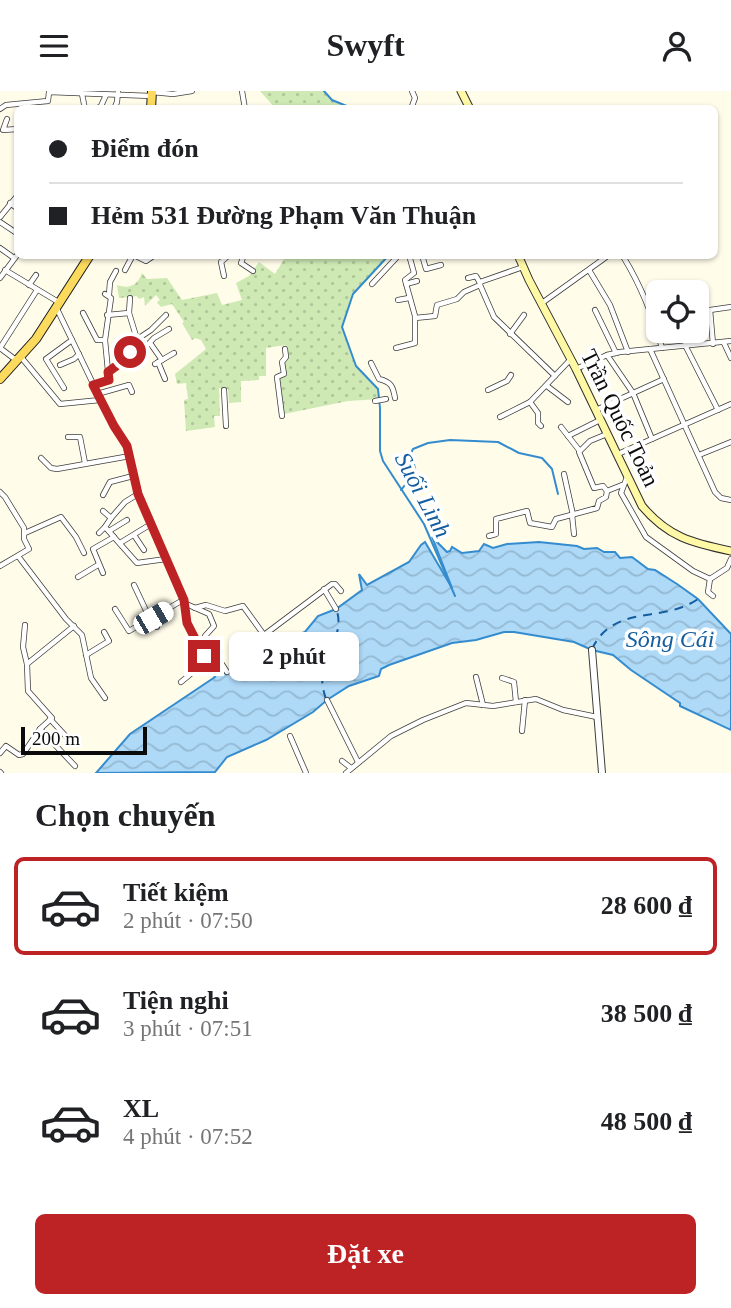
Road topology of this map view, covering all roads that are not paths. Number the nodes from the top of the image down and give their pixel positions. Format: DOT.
graph roads {
  1 [pos="49,91"];
  2 [pos="192,91"];
  3 [pos="63,92"];
  4 [pos="83,92"];
  5 [pos="118,93"];
  6 [pos="151,93"];
  7 [pos="106,95"];
  8 [pos="101,105"];
  9 [pos="0,109"];
  10 [pos="7,119"];
  11 [pos="14,129"];
  12 [pos="14,199"];
  13 [pos="10,203"];
  14 [pos="14,206"];
  15 [pos="0,219"];
  16 [pos="14,231"];
  17 [pos="14,259"];
  18 [pos="88,259"];
  19 [pos="134,259"];
  20 [pos="225,259"];
  21 [pos="242,259"];
  22 [pos="395,259"];
  23 [pos="410,259"];
  24 [pos="421,259"];
  25 [pos="423,259"];
  26 [pos="520,259"];
  27 [pos="602,259"];
  28 [pos="626,259"];
  29 [pos="412,265"];
  30 [pos="441,265"];
  31 [pos="523,267"];
  32 [pos="5,270"];
  33 [pos="125,270"];
  34 [pos="589,270"];
  35 [pos="116,271"];
  36 [pos="253,271"];
  37 [pos="36,275"];
  38 [pos="224,276"];
  39 [pos="0,278"];
  40 [pos="468,278"];
  41 [pos="417,281"];
  42 [pos="372,284"];
  43 [pos="406,284"];
  44 [pos="480,284"];
  45 [pos="29,285"];
  46 [pos="37,290"];
  47 [pos="409,297"];
  48 [pos="130,298"];
  49 [pos="398,300"];
  50 [pos="541,304"];
  51 [pos="59,306"];
  52 [pos="731,307"];
  53 [pos="595,310"];
  54 [pos="709,310"];
  55 [pos="83,313"];
  56 [pos="129,313"];
  57 [pos="166,314"];
  58 [pos="107,315"];
  59 [pos="524,315"];
  60 [pos="415,318"];
  61 [pos="169,329"];
  62 [pos="510,334"];
  63 [pos="72,340"];
  64 [pos="105,340"];
  65 [pos="731,341"];
  66 [pos="132,342"];
  67 [pos="150,343"];
  68 [pos="686,343"];
  69 [pos="724,343"];
  70 [pos="713,344"];
  71 [pos="687,347"];
  72 [pos="0,348"];
  73 [pos="396,348"];
  74 [pos="662,348"];
  75 [pos="285,349"];
  76 [pos="650,349"];
  77 [pos="628,352"];
  78 [pos="174,353"];
  79 [pos="616,353"];
  80 [pos="79,354"];
  81 [pos="607,355"];
  82 [pos="130,356"];
  83 [pos="731,358"];
  84 [pos="19,359"];
  85 [pos="570,360"];
  86 [pos="158,362"];
  87 [pos="371,363"];
  88 [pos="60,365"];
  89 [pos="576,369"];
  90 [pos="108,372"];
  91 [pos="511,375"];
  92 [pos="555,376"];
  93 [pos="0,379"];
  94 [pos="165,379"];
  95 [pos="664,379"];
  96 [pos="93,385"];
  97 [pos="547,386"];
  98 [pos="64,388"];
  99 [pos="224,390"];
  100 [pos="488,390"];
  101 [pos="132,392"];
  102 [pos="633,393"];
  103 [pos="97,394"];
  104 [pos="395,398"];
  105 [pos="386,399"];
  106 [pos="100,400"];
  107 [pos="374,401"];
  108 [pos="568,402"];
  109 [pos="530,403"];
  110 [pos="731,404"];
  111 [pos="596,410"];
  112 [pos="718,410"];
  113 [pos="282,416"];
  114 [pos="500,417"];
  115 [pos="601,420"];
  116 [pos="685,425"];
  117 [pos="226,426"];
  118 [pos="541,426"];
  119 [pos="562,427"];
  120 [pos="607,433"];
  121 [pos="68,436"];
  122 [pos="568,436"];
  123 [pos="652,439"];
  124 [pos="731,442"];
  125 [pos="579,450"];
  126 [pos="618,454"];
  127 [pos="699,455"];
  128 [pos="130,456"];
  129 [pos="41,458"];
  130 [pos="85,463"];
  131 [pos="564,474"];
  132 [pos="133,476"];
  133 [pos="628,476"];
  134 [pos="622,485"];
  135 [pos="607,491"];
  136 [pos="0,492"];
  137 [pos="138,494"];
  138 [pos="103,495"];
  139 [pos="731,500"];
  140 [pos="103,511"];
  141 [pos="572,515"];
  142 [pos="111,518"];
  143 [pos="127,520"];
  144 [pos="151,524"];
  145 [pos="107,529"];
  146 [pos="25,533"];
  147 [pos="99,533"];
  148 [pos="574,534"];
  149 [pos="134,535"];
  150 [pos="489,536"];
  151 [pos="114,537"];
  152 [pos="120,543"];
  153 [pos="144,550"];
  154 [pos="731,551"];
  155 [pos="84,553"];
  156 [pos="18,556"];
  157 [pos="166,559"];
  158 [pos="731,559"];
  159 [pos="98,565"];
  160 [pos="0,566"];
  161 [pos="103,573"];
  162 [pos="78,577"];
  163 [pos="710,579"];
  164 [pos="134,585"];
  165 [pos="324,589"];
  166 [pos="341,591"];
  167 [pos="713,596"];
  168 [pos="184,601"];
  169 [pos="195,608"];
  170 [pos="115,609"];
  171 [pos="336,609"];
  172 [pos="151,618"];
  173 [pos="25,625"];
  174 [pos="74,626"];
  175 [pos="157,627"];
  176 [pos="104,632"];
  177 [pos="592,650"];
  178 [pos="86,655"];
  179 [pos="27,664"];
  180 [pos="227,672"];
  181 [pos="477,677"];
  182 [pos="502,678"];
  183 [pos="181,682"];
  184 [pos="105,698"];
  185 [pos="327,700"];
  186 [pos="525,700"];
  187 [pos="516,702"];
  188 [pos="483,705"];
  189 [pos="597,717"];
  190 [pos="50,719"];
  191 [pos="40,729"];
  192 [pos="522,731"];
  193 [pos="290,736"];
  194 [pos="72,743"];
  195 [pos="0,753"];
  196 [pos="342,761"];
  197 [pos="358,762"];
  198 [pos="75,766"];
  199 [pos="351,768"];
  200 [pos="306,772"];
  201 [pos="346,772"];
  202 [pos="602,772"];
  1 -- 3 [label="street"];
  1 -- 9 [label="street"];
  2 -- 6 [label="street"];
  3 -- 4 [label="street"];
  4 -- 7 [label="street"];
  5 -- 6 [label="street"];
  5 -- 7 [label="street"];
  7 -- 8 [label="street"];
  10 -- 11 [label="street"];
  12 -- 13 [label="street"];
  13 -- 14 [label="street"];
  13 -- 15 [label="street"];
  15 -- 16 [label="street"];
  17 -- 32 [label="street"];
  18 -- 51 [label="main road"];
  19 -- 33 [label="street"];
  20 -- 38 [label="street"];
  21 -- 36 [label="street"];
  22 -- 42 [label="street"];
  23 -- 29 [label="street"];
  24 -- 29 [label="street"];
  25 -- 30 [label="street"];
  26 -- 31 [label="main road, Trần Quốc Toản"];
  27 -- 34 [label="street"];
  28 -- 74 [label="street"];
  29 -- 43 [label="street"];
  31 -- 44 [label="street"];
  31 -- 50 [label="main road, Trần Quốc Toản"];
  32 -- 39 [label="street"];
  32 -- 45 [label="street"];
  34 -- 50 [label="street"];
  34 -- 77 [label="street"];
  35 -- 58 [label="street"];
  37 -- 45 [label="street"];
  40 -- 44 [label="street"];
  41 -- 43 [label="street"];
  43 -- 47 [label="street"];
  44 -- 60 [label="street"];
  44 -- 62 [label="street"];
  45 -- 46 [label="street"];
  46 -- 51 [label="street"];
  46 -- 72 [label="street"];
  47 -- 49 [label="street"];
  47 -- 60 [label="street"];
  48 -- 56 [label="street"];
  50 -- 85 [label="main road, Trần Quốc Toản"];
  51 -- 63 [label="street"];
  51 -- 84 [label="main road"];
  52 -- 54 [label="street"];
  53 -- 79 [label="street"];
  54 -- 70 [label="street"];
  55 -- 64 [label="street"];
  56 -- 58 [label="street"];
  56 -- 66 [label="street"];
  57 -- 66 [label="street"];
  58 -- 64 [label="street"];
  59 -- 62 [label="street"];
  60 -- 73 [label="street"];
  61 -- 67 [label="street"];
  62 -- 92 [label="street"];
  63 -- 80 [label="street"];
  63 -- 98 [label="street"];
  64 -- 90 [label="street"];
  65 -- 69 [label="street"];
  66 -- 82 [label="street"];
  67 -- 82 [label="street"];
  67 -- 86 [label="street"];
  68 -- 71 [label="street"];
  69 -- 70 [label="street"];
  69 -- 83 [label="street"];
  70 -- 71 [label="street"];
  71 -- 74 [label="street"];
  71 -- 112 [label="street"];
  72 -- 84 [label="street"];
  74 -- 76 [label="street"];
  75 -- 113 [label="street"];
  76 -- 77 [label="street"];
  76 -- 95 [label="street"];
  77 -- 79 [label="street"];
  78 -- 86 [label="street"];
  79 -- 81 [label="street"];
  80 -- 88 [label="street"];
  80 -- 96 [label="street"];
  81 -- 89 [label="street"];
  81 -- 102 [label="street"];
  82 -- 90 [label="street"];
  84 -- 93 [label="main road"];
  84 -- 106 [label="street"];
  85 -- 89 [label="main road, Trần Quốc Toản"];
  85 -- 92 [label="street"];
  86 -- 94 [label="street"];
  87 -- 104 [label="street"];
  89 -- 111 [label="main road, Trần Quốc Toản"];
  90 -- 96 [label="street"];
  91 -- 100 [label="street"];
  92 -- 97 [label="street"];
  95 -- 102 [label="street"];
  95 -- 116 [label="street"];
  96 -- 103 [label="street"];
  97 -- 108 [label="street"];
  97 -- 109 [label="street"];
  99 -- 117 [label="street"];
  101 -- 103 [label="street"];
  102 -- 111 [label="street"];
  102 -- 123 [label="street"];
  103 -- 106 [label="street"];
  105 -- 107 [label="street"];
  106 -- 128 [label="street"];
  109 -- 114 [label="street"];
  109 -- 118 [label="street"];
  110 -- 112 [label="street"];
  111 -- 115 [label="main road, Trần Quốc Toản"];
  112 -- 116 [label="street"];
  115 -- 120 [label="main road, Trần Quốc Toản"];
  115 -- 122 [label="street"];
  116 -- 123 [label="street"];
  116 -- 127 [label="street"];
  119 -- 122 [label="street"];
  120 -- 125 [label="street"];
  120 -- 126 [label="main road, Trần Quốc Toản"];
  121 -- 130 [label="street"];
  122 -- 125 [label="street"];
  123 -- 126 [label="street"];
  124 -- 127 [label="street"];
  125 -- 135 [label="street"];
  126 -- 133 [label="main road, Trần Quốc Toản"];
  127 -- 139 [label="street"];
  128 -- 130 [label="street"];
  128 -- 132 [label="street"];
  129 -- 130 [label="street"];
  131 -- 141 [label="street"];
  132 -- 137 [label="street"];
  132 -- 138 [label="street"];
  133 -- 134 [label="street"];
  133 -- 154 [label="main road, Trần Quốc Toản"];
  134 -- 135 [label="street"];
  134 -- 163 [label="street"];
  135 -- 141 [label="street"];
  136 -- 146 [label="street"];
  137 -- 142 [label="street"];
  137 -- 144 [label="street"];
  140 -- 142 [label="street"];
  141 -- 148 [label="street"];
  141 -- 150 [label="street"];
  142 -- 145 [label="street"];
  143 -- 145 [label="street"];
  144 -- 149 [label="street"];
  144 -- 157 [label="street"];
  145 -- 147 [label="street"];
  145 -- 151 [label="street"];
  146 -- 155 [label="street"];
  146 -- 156 [label="street"];
  149 -- 152 [label="street"];
  149 -- 153 [label="street"];
  151 -- 152 [label="street"];
  151 -- 159 [label="street"];
  152 -- 157 [label="street"];
  156 -- 160 [label="street"];
  156 -- 174 [label="street"];
  157 -- 168 [label="street"];
  158 -- 163 [label="street"];
  159 -- 161 [label="street"];
  159 -- 162 [label="street"];
  163 -- 167 [label="street"];
  164 -- 172 [label="street"];
  165 -- 166 [label="street"];
  165 -- 169 [label="street"];
  165 -- 171 [label="street"];
  168 -- 169 [label="street"];
  168 -- 172 [label="street"];
  168 -- 183 [label="street"];
  169 -- 180 [label="street"];
  170 -- 172 [label="street"];
  172 -- 175 [label="street"];
  173 -- 179 [label="street"];
  174 -- 178 [label="street"];
  174 -- 179 [label="street"];
  176 -- 178 [label="street"];
  177 -- 189 [label="street"];
  178 -- 184 [label="street"];
  179 -- 190 [label="street"];
  181 -- 188 [label="street"];
  182 -- 187 [label="street"];
  185 -- 197 [label="street"];
  186 -- 187 [label="street"];
  186 -- 189 [label="street"];
  186 -- 192 [label="street"];
  187 -- 188 [label="street"];
  188 -- 197 [label="street"];
  189 -- 202 [label="street"];
  190 -- 191 [label="street"];
  190 -- 194 [label="street"];
  191 -- 195 [label="street"];
  191 -- 198 [label="street"];
  193 -- 200 [label="street"];
  196 -- 199 [label="street"];
  197 -- 199 [label="street"];
  199 -- 201 [label="street"];
}
